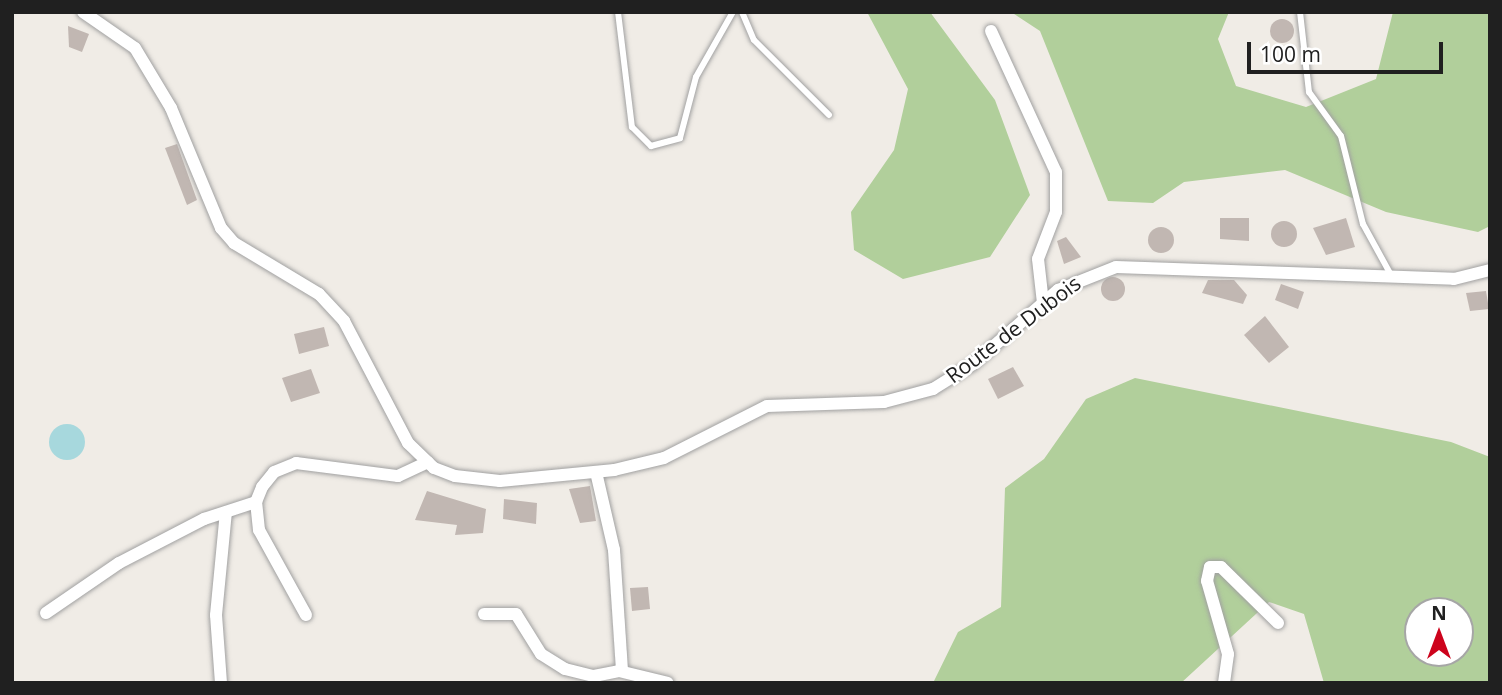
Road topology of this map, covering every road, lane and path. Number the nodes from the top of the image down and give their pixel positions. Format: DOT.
graph roads {
  1 [pos="83,12"];
  2 [pos="618,12"];
  3 [pos="733,12"];
  4 [pos="742,12"];
  5 [pos="1300,12"];
  6 [pos="991,31"];
  7 [pos="829,115"];
  8 [pos="1490,270"];
  9 [pos="1391,275"];
  10 [pos="1043,303"];
  11 [pos="428,462"];
  12 [pos="596,472"];
  13 [pos="256,502"];
  14 [pos="226,512"];
  15 [pos="46,614"];
  16 [pos="484,614"];
  17 [pos="306,615"];
  18 [pos="1278,623"];
  19 [pos="622,671"];
  20 [pos="220,683"];
  21 [pos="668,683"];
  22 [pos="1224,683"];
  1 -- 11 [label="street, Route de Dubois"];
  2 -- 3 [label="lane"];
  4 -- 7 [label="lane"];
  5 -- 9 [label="lane"];
  6 -- 10 [label="street"];
  8 -- 9 [label="street, Route de Dubois"];
  9 -- 10 [label="street, Route de Dubois"];
  10 -- 12 [label="street, Route de Dubois"];
  11 -- 12 [label="street, Route de Dubois"];
  11 -- 13 [label="street"];
  12 -- 19 [label="street"];
  13 -- 14 [label="street"];
  13 -- 17 [label="street"];
  14 -- 15 [label="street"];
  14 -- 20 [label="street"];
  16 -- 19 [label="street"];
  18 -- 22 [label="street"];
  19 -- 21 [label="street"];
}
